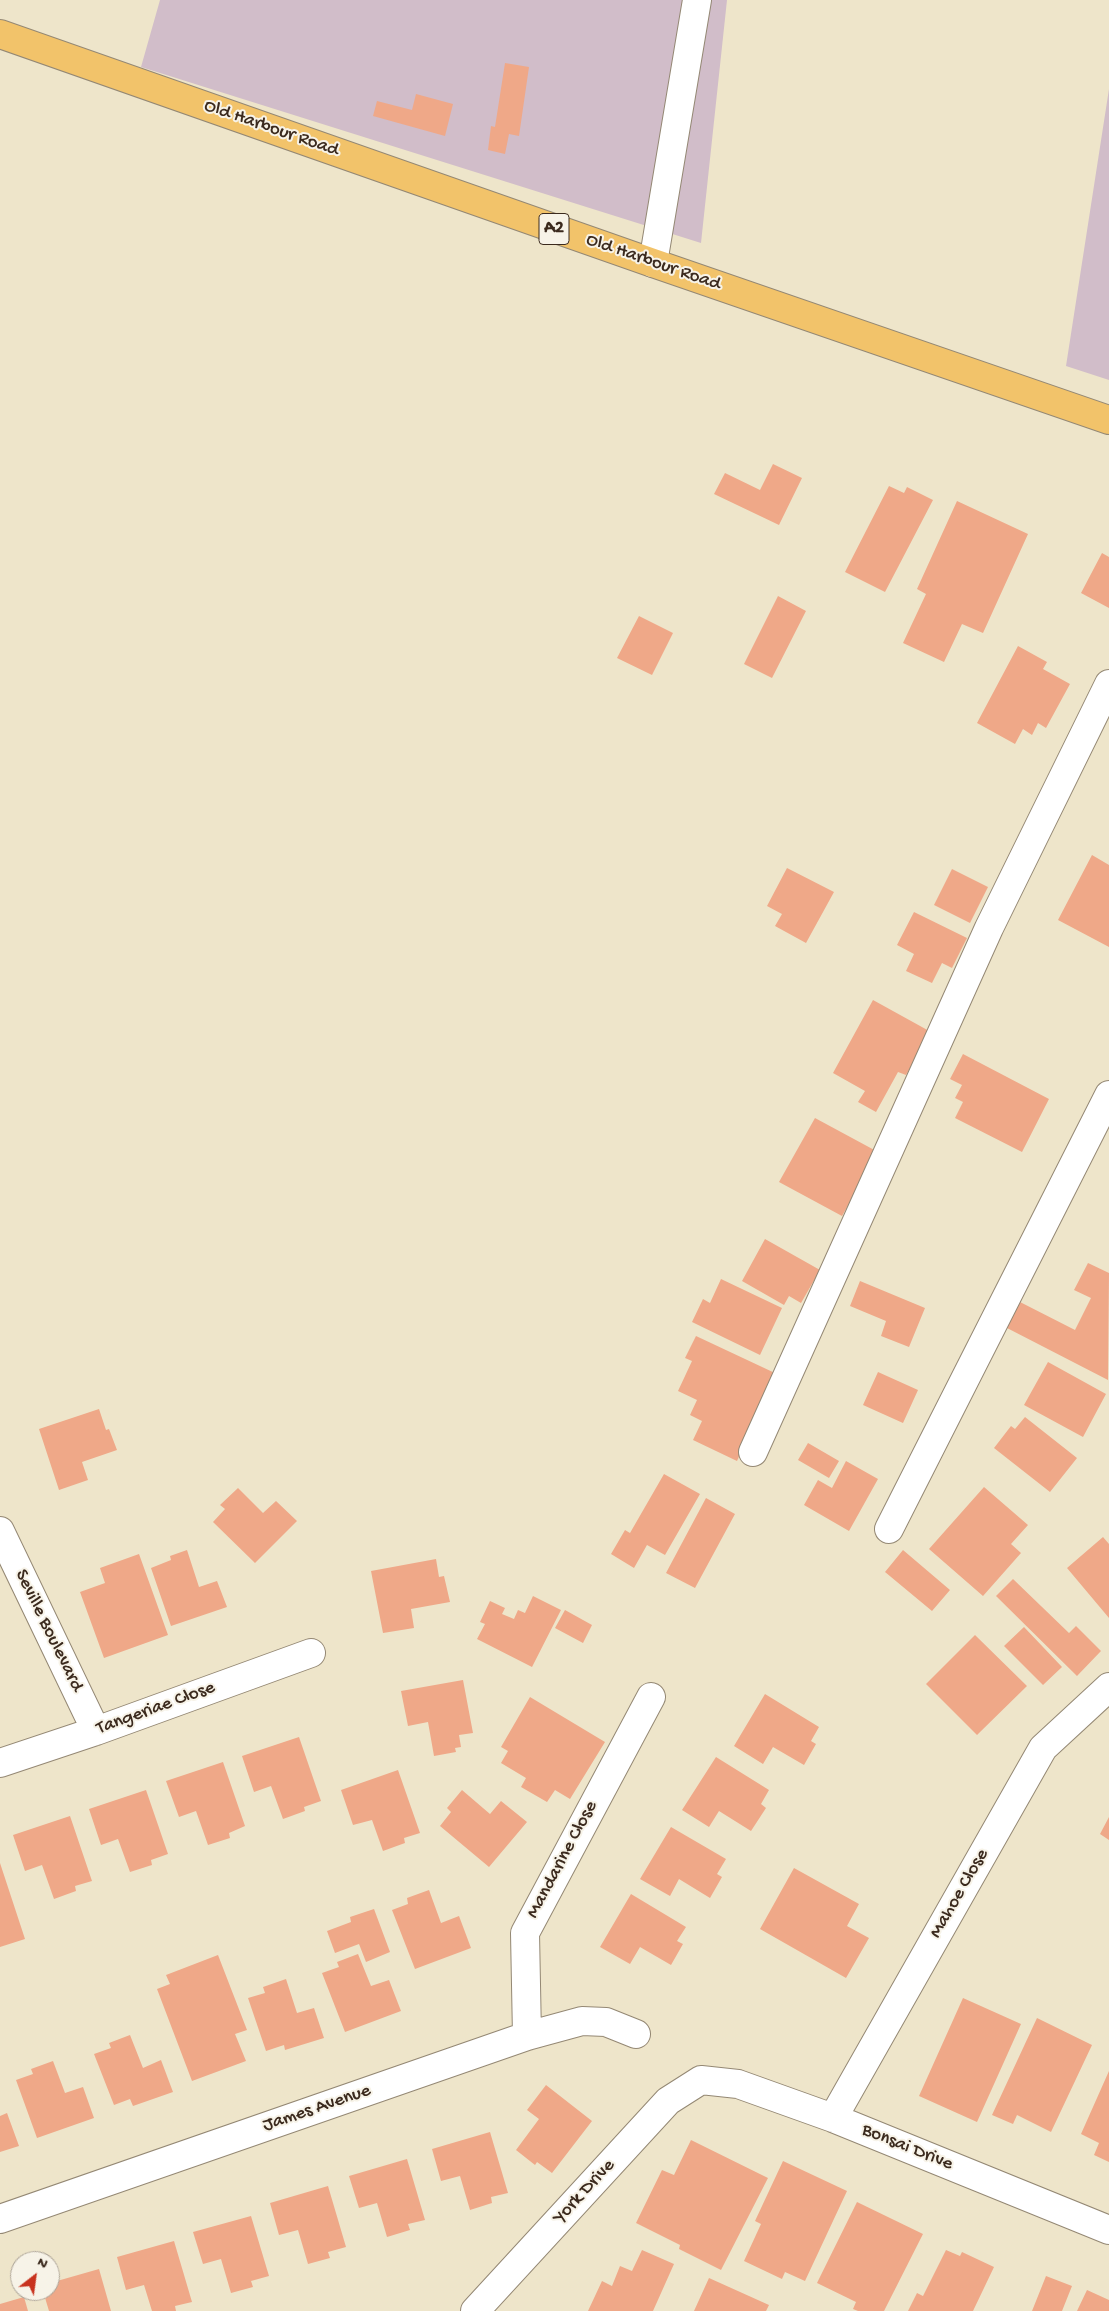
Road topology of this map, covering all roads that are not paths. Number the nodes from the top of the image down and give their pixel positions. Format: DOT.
graph roads {
  1 [pos="697,0"];
  2 [pos="0,34"];
  3 [pos="653,263"];
  4 [pos="1109,420"];
  5 [pos="1109,684"];
  6 [pos="1109,1095"];
  7 [pos="753,1452"];
  8 [pos="889,1529"];
  9 [pos="0,1531"];
  10 [pos="311,1653"];
  11 [pos="1109,1687"];
  12 [pos="651,1697"];
  13 [pos="96,1731"];
  14 [pos="0,1762"];
  15 [pos="636,2034"];
  16 [pos="527,2036"];
  17 [pos="701,2080"];
  18 [pos="834,2118"];
  19 [pos="0,2219"];
  20 [pos="1109,2230"];
  21 [pos="475,2311"];
  1 -- 3 [label="street"];
  2 -- 3 [label="main road, Old Harbour Road / A2"];
  3 -- 4 [label="main road, Old Harbour Road / A2"];
  5 -- 7 [label="street"];
  6 -- 8 [label="street"];
  9 -- 13 [label="street, Seville Boulevard"];
  10 -- 13 [label="street, Tangeriae Close"];
  11 -- 18 [label="street, Mahoe Close"];
  12 -- 16 [label="street, Mandarine Close"];
  13 -- 14 [label="street, Tangeriae Close"];
  15 -- 16 [label="street, James Avenue"];
  16 -- 19 [label="street, James Avenue"];
  17 -- 18 [label="street, Bonsai Drive"];
  17 -- 21 [label="street, York Drive"];
  18 -- 20 [label="street, Bonsai Drive"];
}
